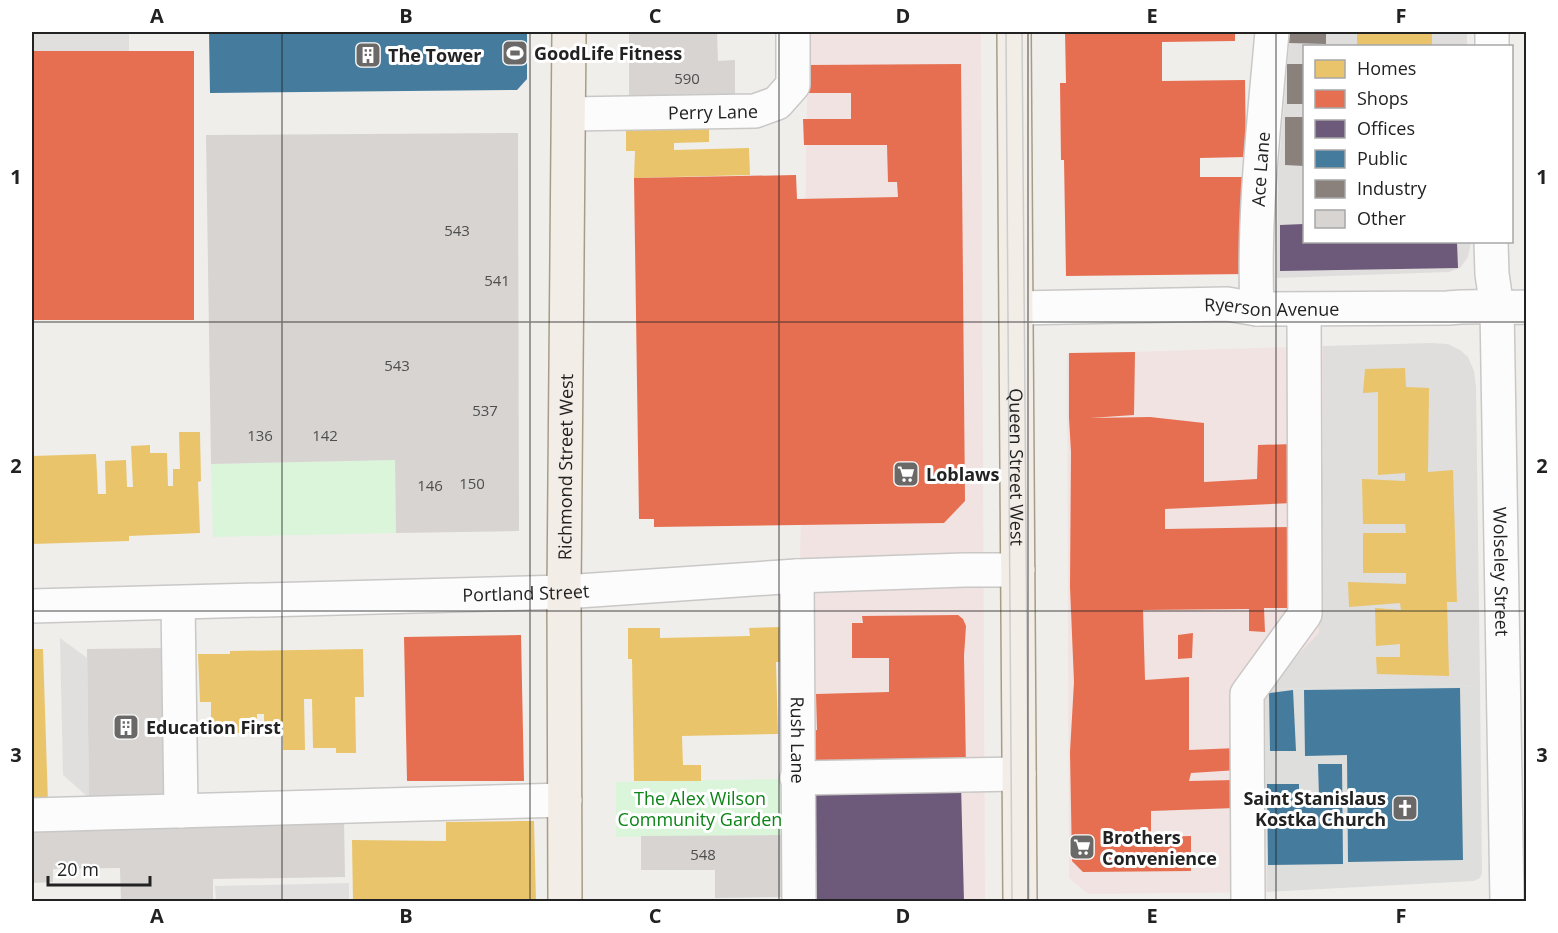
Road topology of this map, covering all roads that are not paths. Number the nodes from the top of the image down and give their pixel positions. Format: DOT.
graph roads {
  1 [pos="569,32"];
  2 [pos="793,32"];
  3 [pos="1014,32"];
  4 [pos="1272,32"];
  5 [pos="569,114"];
  6 [pos="1491,243"];
  7 [pos="1512,307"];
  8 [pos="1017,308"];
  9 [pos="1257,309"];
  10 [pos="1304,309"];
  11 [pos="1514,507"];
  12 [pos="1018,570"];
  13 [pos="797,576"];
  14 [pos="564,592"];
  15 [pos="178,603"];
  16 [pos="32,606"];
  17 [pos="1019,774"];
  18 [pos="797,778"];
  19 [pos="565,800"];
  20 [pos="181,811"];
  21 [pos="32,815"];
  22 [pos="565,902"];
  23 [pos="799,902"];
  24 [pos="1020,902"];
  25 [pos="1248,902"];
  26 [pos="1507,902"];
  1 -- 5 [label="main road, Richmond Street West"];
  2 -- 5 [label="street, Perry Lane"];
  3 -- 8 [label="main road, Queen Street West"];
  4 -- 9 [label="street, Ace Lane"];
  5 -- 14 [label="main road, Richmond Street West"];
  6 -- 7 [label="street, Wolseley Street"];
  7 -- 10 [label="street, Ryerson Avenue"];
  7 -- 11 [label="street, Wolseley Street"];
  8 -- 9 [label="street, Ryerson Avenue"];
  8 -- 12 [label="main road, Queen Street West"];
  9 -- 10 [label="street, Ryerson Avenue"];
  10 -- 25 [label="street"];
  11 -- 26 [label="street, Wolseley Street"];
  12 -- 13 [label="street, Portland Street"];
  12 -- 17 [label="main road, Queen Street West"];
  13 -- 14 [label="street, Portland Street"];
  13 -- 18 [label="street, Rush Lane"];
  14 -- 15 [label="street, Portland Street"];
  14 -- 19 [label="main road, Richmond Street West"];
  15 -- 16 [label="street, Portland Street"];
  15 -- 20 [label="street"];
  17 -- 18 [label="street"];
  17 -- 24 [label="main road, Queen Street West"];
  18 -- 23 [label="street, Rush Lane"];
  19 -- 20 [label="street"];
  19 -- 22 [label="main road, Richmond Street West"];
  20 -- 21 [label="street"];
}
